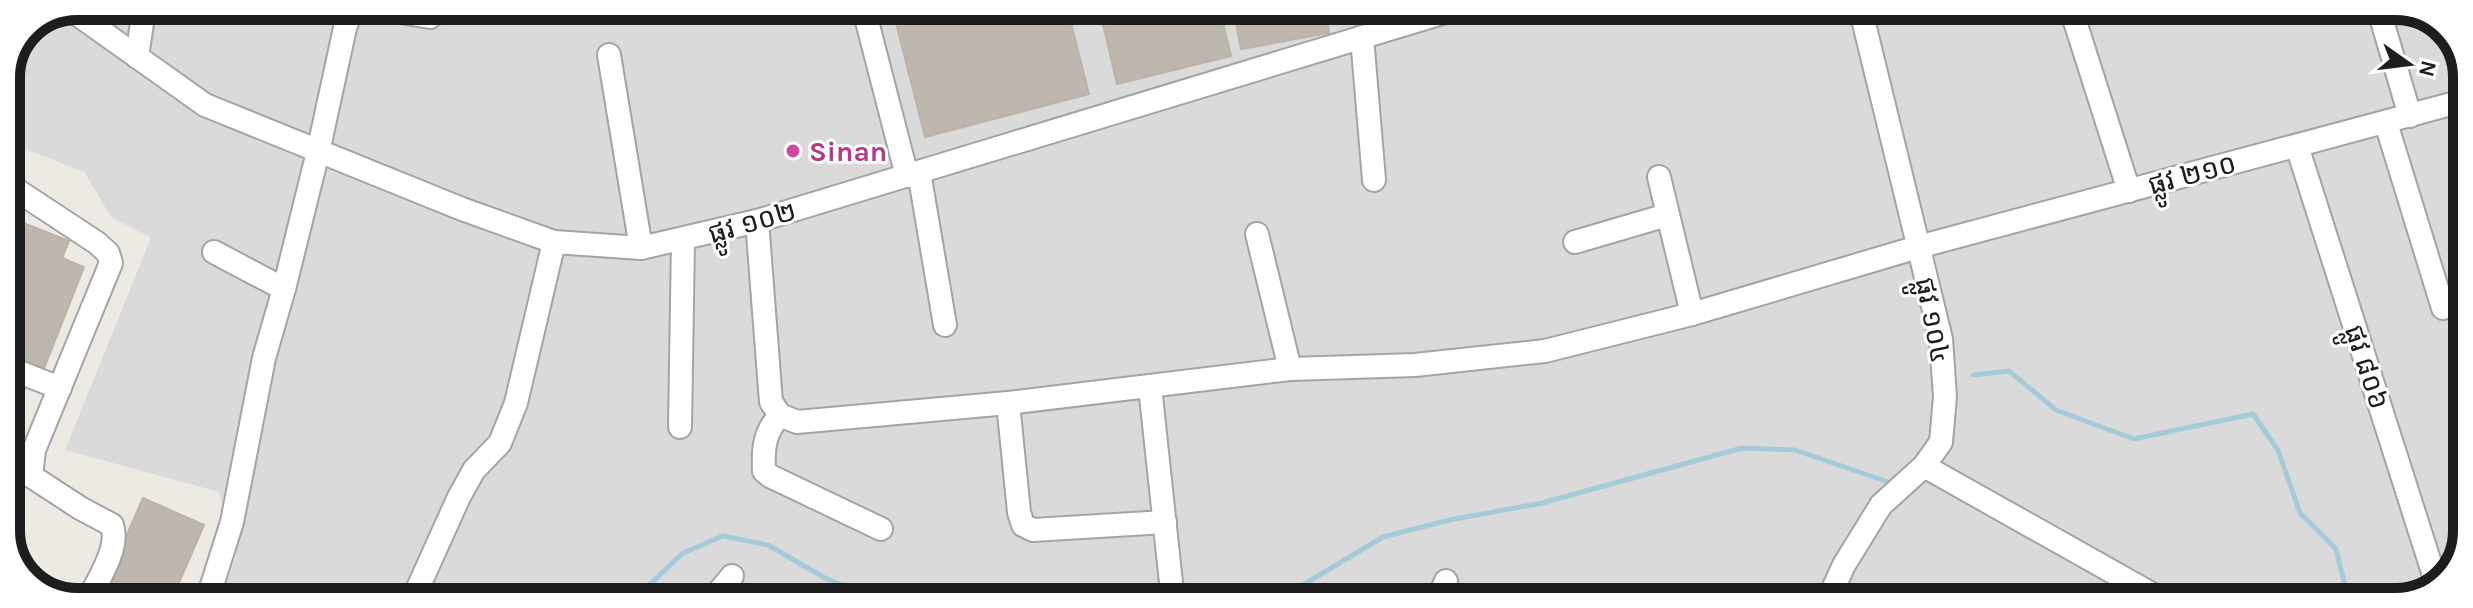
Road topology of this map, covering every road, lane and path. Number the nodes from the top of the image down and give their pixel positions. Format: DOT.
graph roads {
  1 [pos="85,20"];
  2 [pos="348,20"];
  3 [pos="867,20"];
  4 [pos="1419,20"];
  5 [pos="1863,20"];
  6 [pos="2075,20"];
  7 [pos="2382,20"];
  8 [pos="142,23"];
  9 [pos="1362,37"];
  10 [pos="609,55"];
  11 [pos="137,57"];
  12 [pos="2453,104"];
  13 [pos="2410,116"];
  14 [pos="2386,123"];
  15 [pos="2297,146"];
  16 [pos="318,152"];
  17 [pos="913,174"];
  18 [pos="1659,177"];
  19 [pos="1374,180"];
  20 [pos="2129,191"];
  21 [pos="20,192"];
  22 [pos="1667,215"];
  23 [pos="757,221"];
  24 [pos="1257,234"];
  25 [pos="683,240"];
  26 [pos="554,242"];
  27 [pos="1575,242"];
  28 [pos="1918,247"];
  29 [pos="641,248"];
  30 [pos="214,252"];
  31 [pos="284,289"];
  32 [pos="2443,308"];
  33 [pos="1692,314"];
  34 [pos="945,325"];
  35 [pos="1290,369"];
  36 [pos="20,372"];
  37 [pos="1150,387"];
  38 [pos="60,388"];
  39 [pos="1008,403"];
  40 [pos="780,415"];
  41 [pos="680,427"];
  42 [pos="1924,466"];
  43 [pos="1165,522"];
  44 [pos="881,529"];
  45 [pos="2433,574"];
  46 [pos="732,576"];
  47 [pos="1446,581"];
  48 [pos="94,588"];
  49 [pos="211,588"];
  50 [pos="418,588"];
  51 [pos="722,588"];
  52 [pos="1172,588"];
  53 [pos="1443,588"];
  54 [pos="1833,588"];
  55 [pos="2141,588"];
  1 -- 11 [label="street, ផ្លូវ ១០២"];
  2 -- 16 [label="street"];
  3 -- 17 [label="street"];
  4 -- 9 [label="street, ផ្លូវ ១០២"];
  5 -- 28 [label="street, ផ្លូវ ១០៤"];
  6 -- 20 [label="street"];
  7 -- 13 [label="street"];
  8 -- 11 [label="street"];
  9 -- 17 [label="street, ផ្លូវ ១០២"];
  9 -- 19 [label="street"];
  10 -- 29 [label="street"];
  11 -- 16 [label="street, ផ្លូវ ១០២"];
  12 -- 13 [label="street, ផ្លូវ ២១០"];
  13 -- 14 [label="street, ផ្លូវ ២១០"];
  14 -- 15 [label="street, ផ្លូវ ២១០"];
  14 -- 32 [label="street"];
  15 -- 20 [label="street, ផ្លូវ ២១០"];
  15 -- 45 [label="street, ផ្លូវ ៨០៦"];
  16 -- 26 [label="street, ផ្លូវ ១០២"];
  16 -- 31 [label="street"];
  17 -- 23 [label="street, ផ្លូវ ១០២"];
  17 -- 34 [label="street"];
  18 -- 22 [label="street"];
  20 -- 28 [label="street, ផ្លូវ ២១០"];
  21 -- 38 [label="street"];
  22 -- 27 [label="street"];
  22 -- 33 [label="street"];
  23 -- 25 [label="street, ផ្លូវ ១០២"];
  23 -- 40 [label="street"];
  24 -- 35 [label="street"];
  25 -- 29 [label="street, ផ្លូវ ១០២"];
  25 -- 41 [label="street"];
  26 -- 29 [label="street, ផ្លូវ ១០២"];
  26 -- 50 [label="street"];
  28 -- 33 [label="street, ផ្លូវ ២១០"];
  28 -- 42 [label="street, ផ្លូវ ១០៤"];
  30 -- 31 [label="street"];
  31 -- 49 [label="street"];
  33 -- 35 [label="street, ផ្លូវ ២១០"];
  35 -- 37 [label="street, ផ្លូវ ២១០"];
  36 -- 38 [label="street"];
  37 -- 39 [label="street, ផ្លូវ ២១០"];
  37 -- 43 [label="street"];
  38 -- 48 [label="street"];
  39 -- 40 [label="street, ផ្លូវ ២១០"];
  39 -- 43 [label="street"];
  40 -- 44 [label="street"];
  42 -- 54 [label="street, ផ្លូវ ១០៤"];
  42 -- 55 [label="street"];
  43 -- 52 [label="street"];
  46 -- 51 [label="street"];
  47 -- 53 [label="street"];
}
